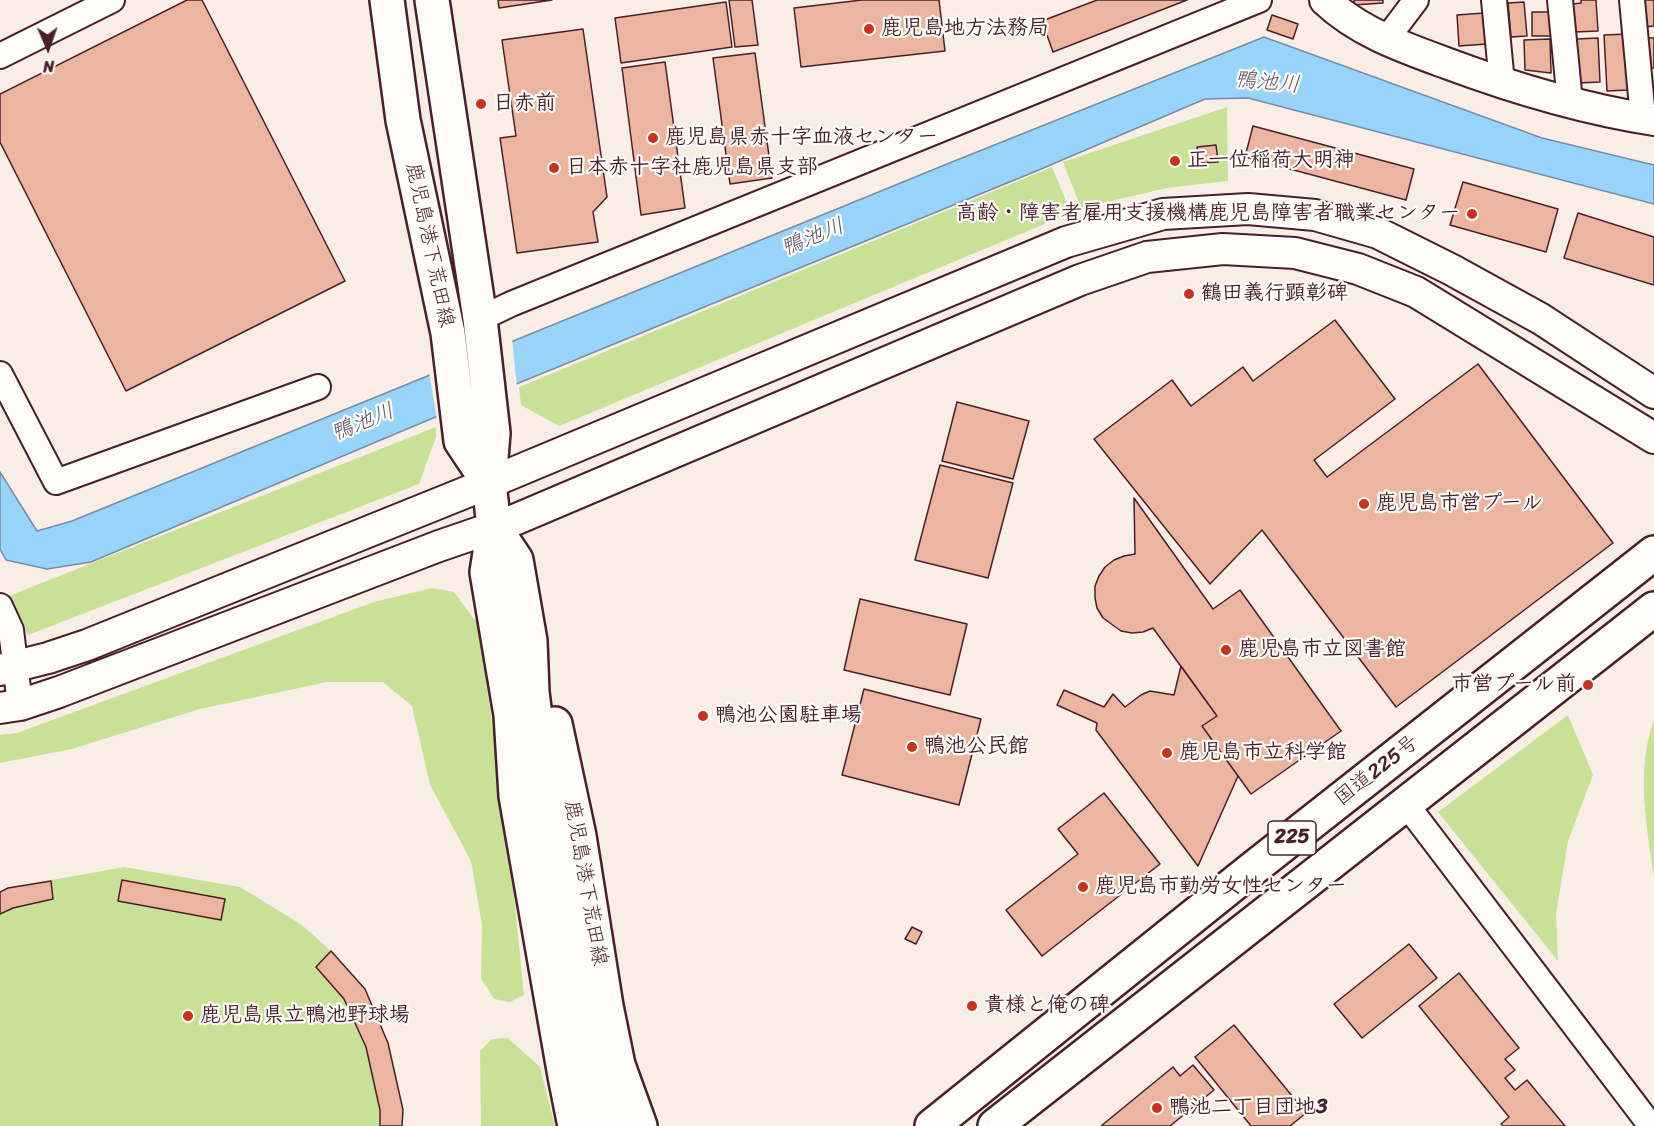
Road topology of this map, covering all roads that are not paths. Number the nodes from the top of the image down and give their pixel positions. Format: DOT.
graph roads {
  1 [pos="112,0"];
  2 [pos="387,0"];
  3 [pos="432,0"];
  4 [pos="1259,0"];
  5 [pos="1325,0"];
  6 [pos="1416,0"];
  7 [pos="1494,0"];
  8 [pos="1560,0"];
  9 [pos="1632,0"];
  10 [pos="1385,40"];
  11 [pos="0,56"];
  12 [pos="1502,83"];
  13 [pos="1570,102"];
  14 [pos="1649,119"];
  15 [pos="480,319"];
  16 [pos="0,374"];
  17 [pos="318,387"];
  18 [pos="1654,393"];
  19 [pos="1654,438"];
  20 [pos="489,483"];
  21 [pos="494,526"];
  22 [pos="1654,553"];
  23 [pos="0,606"];
  24 [pos="1654,609"];
  25 [pos="530,641"];
  26 [pos="8,669"];
  27 [pos="10,706"];
  28 [pos="511,716"];
  29 [pos="1406,804"];
  30 [pos="553,862"];
  31 [pos="575,1126"];
  32 [pos="607,1126"];
  33 [pos="640,1126"];
  34 [pos="932,1126"];
  35 [pos="995,1126"];
  36 [pos="1651,1126"];
  1 -- 11 [label="street"];
  2 -- 20 [label="main road, 鹿児島港下荒田線"];
  3 -- 15 [label="main road, 鹿児島港下荒田線"];
  4 -- 15 [label="street"];
  5 -- 10 [label="street"];
  6 -- 10 [label="street"];
  7 -- 12 [label="street"];
  8 -- 13 [label="street"];
  9 -- 14 [label="street"];
  10 -- 12 [label="street"];
  12 -- 13 [label="street"];
  13 -- 14 [label="street"];
  15 -- 20 [label="main road, 鹿児島港下荒田線"];
  16 -- 17 [label="street"];
  18 -- 20 [label="street"];
  19 -- 21 [label="street"];
  20 -- 21 [label="main road, 鹿児島港下荒田線"];
  20 -- 26 [label="street"];
  21 -- 25 [label="main road, 鹿児島港下荒田線"];
  21 -- 27 [label="street"];
  21 -- 28 [label="main road, 鹿児島港下荒田線"];
  22 -- 34 [label="main road, 国道225号 / 225"];
  23 -- 26 [label="street"];
  24 -- 29 [label="main road, 国道225号 / 225"];
  25 -- 30 [label="main road, 鹿児島港下荒田線"];
  25 -- 33 [label="main road, 鹿児島港下荒田線"];
  26 -- 27 [label="street"];
  28 -- 30 [label="main road, 鹿児島港下荒田線"];
  28 -- 31 [label="main road, 鹿児島港下荒田線"];
  29 -- 35 [label="main road, 国道225号 / 225"];
  29 -- 36 [label="street"];
  30 -- 32 [label="main road, 鹿児島港下荒田線"];
}
